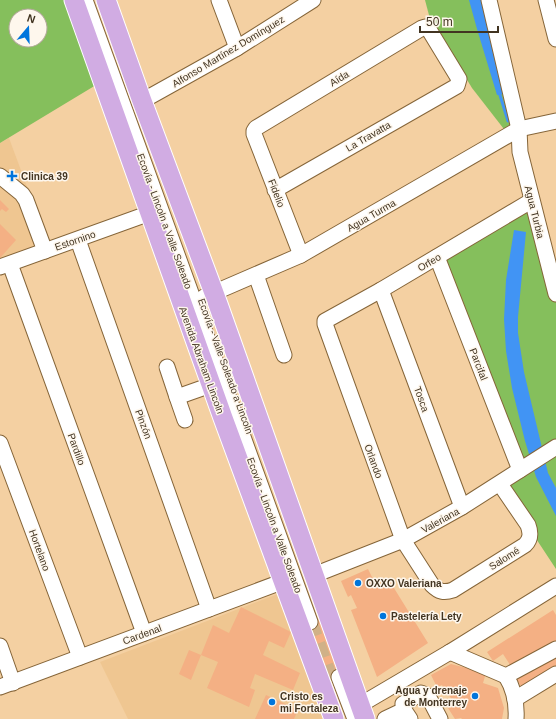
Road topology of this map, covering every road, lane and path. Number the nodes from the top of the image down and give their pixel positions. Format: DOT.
graph roads {
  1 [pos="74,0"];
  2 [pos="85,0"];
  3 [pos="93,0"];
  4 [pos="106,0"];
  5 [pos="219,0"];
  6 [pos="313,0"];
  7 [pos="489,0"];
  8 [pos="546,0"];
  9 [pos="556,39"];
  10 [pos="237,48"];
  11 [pos="459,81"];
  12 [pos="142,101"];
  13 [pos="556,121"];
  14 [pos="519,129"];
  15 [pos="254,131"];
  16 [pos="0,176"];
  17 [pos="276,190"];
  18 [pos="531,201"];
  19 [pos="150,213"];
  20 [pos="78,240"];
  21 [pos="45,251"];
  22 [pos="301,255"];
  23 [pos="438,257"];
  24 [pos="5,265"];
  25 [pos="256,275"];
  26 [pos="382,290"];
  27 [pos="556,294"];
  28 [pos="198,300"];
  29 [pos="325,321"];
  30 [pos="284,356"];
  31 [pos="167,367"];
  32 [pos="211,385"];
  33 [pos="177,397"];
  34 [pos="185,420"];
  35 [pos="0,443"];
  36 [pos="556,447"];
  37 [pos="520,470"];
  38 [pos="500,484"];
  39 [pos="462,507"];
  40 [pos="403,540"];
  41 [pos="314,575"];
  42 [pos="284,581"];
  43 [pos="556,586"];
  44 [pos="441,592"];
  45 [pos="209,609"];
  46 [pos="314,620"];
  47 [pos="144,633"];
  48 [pos="0,646"];
  49 [pos="556,649"];
  50 [pos="450,652"];
  51 [pos="80,658"];
  52 [pos="556,674"];
  53 [pos="506,676"];
  54 [pos="7,685"];
  55 [pos="515,699"];
  56 [pos="360,714"];
  57 [pos="407,715"];
  58 [pos="334,719"];
  59 [pos="345,719"];
  60 [pos="385,719"];
  61 [pos="440,719"];
  62 [pos="516,719"];
  1 -- 19 [label="main road, Avenida Abraham Lincoln"];
  2 -- 28 [label="street, Ecovía - Lincoln a Valle Soleado"];
  3 -- 28 [label="street, Ecovía - Valle Soleado a Lincoln"];
  4 -- 12 [label="main road"];
  5 -- 10 [label="street"];
  6 -- 10 [label="street, Alfonso Martínez Domínguez"];
  7 -- 14 [label="street, Agua Turbia"];
  8 -- 9 [label="street"];
  10 -- 12 [label="street, Alfonso Martínez Domínguez"];
  11 -- 15 [label="street, Aída"];
  11 -- 17 [label="street, La Travatta"];
  12 -- 28 [label="main road"];
  13 -- 14 [label="street, Agua Turma"];
  14 -- 18 [label="street, Agua Turbia"];
  14 -- 22 [label="street, Agua Turma"];
  15 -- 17 [label="street, Fidelio"];
  16 -- 21 [label="street"];
  17 -- 22 [label="street, Fidelio"];
  18 -- 23 [label="street, Orfeo"];
  18 -- 27 [label="street, Agua Turbia"];
  19 -- 20 [label="street, Estornino"];
  19 -- 28 [label="main road, Avenida Abraham Lincoln"];
  20 -- 21 [label="street, Estornino"];
  20 -- 45 [label="street, Pinzón"];
  21 -- 24 [label="street, Estornino"];
  22 -- 25 [label="street, Agua Turma"];
  23 -- 26 [label="street, Orfeo"];
  23 -- 37 [label="street, Parcifal"];
  24 -- 47 [label="street, Pardillo"];
  25 -- 28 [label="street, Agua Turma"];
  25 -- 30 [label="street"];
  26 -- 29 [label="street, Orfeo"];
  26 -- 39 [label="street, Tosca"];
  28 -- 32 [label="main road, Avenida Abraham Lincoln"];
  28 -- 41 [label="main road"];
  28 -- 46 [label="street, Ecovía - Lincoln a Valle Soleado"];
  29 -- 40 [label="street, Orlando"];
  31 -- 33 [label="street"];
  32 -- 33 [label="street"];
  32 -- 42 [label="main road, Avenida Abraham Lincoln"];
  33 -- 34 [label="street"];
  35 -- 51 [label="street, Hortelano"];
  36 -- 37 [label="street, Valeriana"];
  37 -- 38 [label="street, Valeriana"];
  38 -- 39 [label="street, Valeriana"];
  38 -- 44 [label="street, Salomé"];
  39 -- 40 [label="street, Valeriana"];
  40 -- 41 [label="street, Valeriana"];
  40 -- 44 [label="street, Orlando"];
  41 -- 56 [label="main road"];
  42 -- 45 [label="street, Cardenal"];
  42 -- 58 [label="main road, Avenida Abraham Lincoln"];
  43 -- 50 [label="street"];
  45 -- 47 [label="street, Cardenal"];
  47 -- 51 [label="street, Cardenal"];
  48 -- 54 [label="street"];
  49 -- 53 [label="street"];
  50 -- 53 [label="street"];
  50 -- 56 [label="street"];
  51 -- 54 [label="street, Cardenal"];
  52 -- 55 [label="street"];
  53 -- 55 [label="street"];
  55 -- 62 [label="street"];
  56 -- 59 [label="street"];
  57 -- 60 [label="street"];
  57 -- 61 [label="street"];
}
